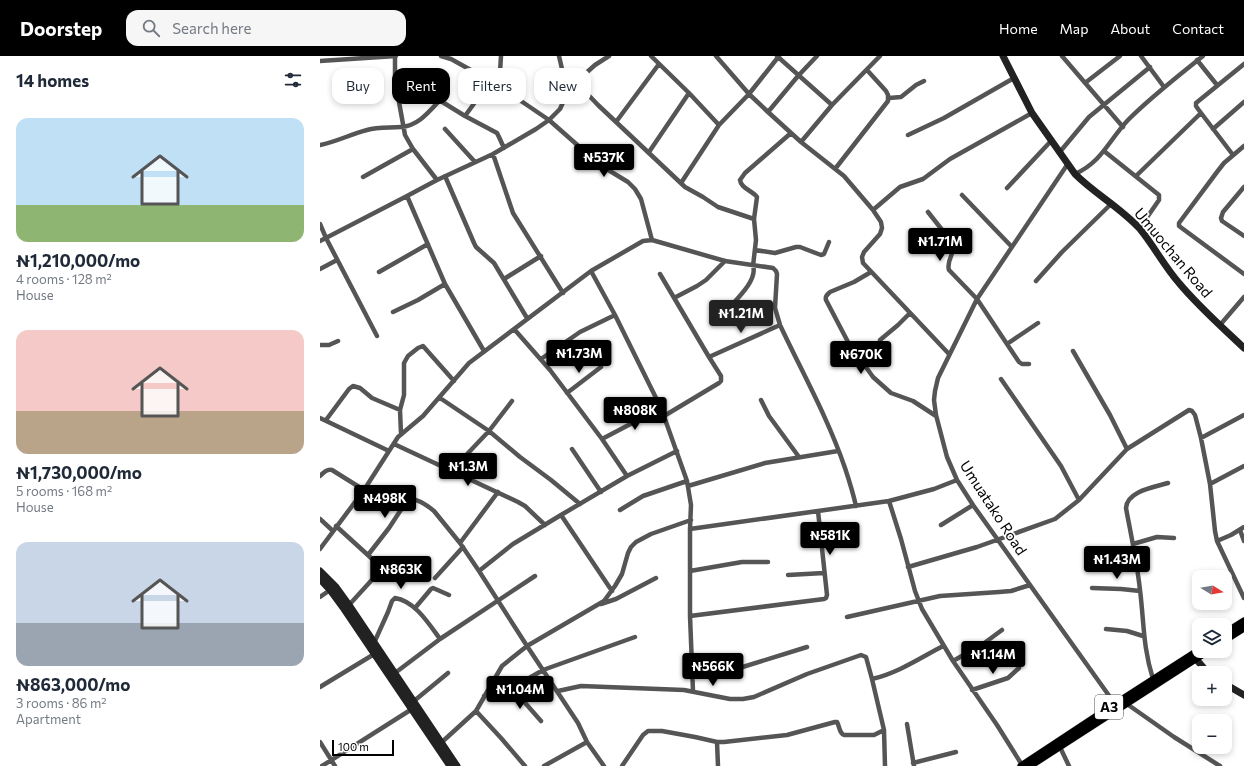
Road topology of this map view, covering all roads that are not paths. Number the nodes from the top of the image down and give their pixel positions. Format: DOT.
graph roads {
  1 [pos="396,56"];
  2 [pos="441,56"];
  3 [pos="501,56"];
  4 [pos="559,56"];
  5 [pos="610,56"];
  6 [pos="651,56"];
  7 [pos="716,56"];
  8 [pos="778,56"];
  9 [pos="817,56"];
  10 [pos="880,56"];
  11 [pos="1003,56"];
  12 [pos="1062,56"];
  13 [pos="1120,56"];
  14 [pos="1203,56"];
  15 [pos="1143,57"];
  16 [pos="722,58"];
  17 [pos="320,60"];
  18 [pos="1197,60"];
  19 [pos="659,64"];
  20 [pos="1244,64"];
  21 [pos="396,68"];
  22 [pos="467,68"];
  23 [pos="500,68"];
  24 [pos="562,68"];
  25 [pos="1150,68"];
  26 [pos="591,69"];
  27 [pos="867,70"];
  28 [pos="798,76"];
  29 [pos="1014,78"];
  30 [pos="924,81"];
  31 [pos="1085,83"];
  32 [pos="1217,85"];
  33 [pos="1164,87"];
  34 [pos="689,93"];
  35 [pos="749,94"];
  36 [pos="591,97"];
  37 [pos="889,98"];
  38 [pos="1244,102"];
  39 [pos="398,104"];
  40 [pos="436,104"];
  41 [pos="446,104"];
  42 [pos="474,104"];
  43 [pos="526,104"];
  44 [pos="562,104"];
  45 [pos="832,105"];
  46 [pos="1103,105"];
  47 [pos="768,112"];
  48 [pos="1032,113"];
  49 [pos="1201,113"];
  50 [pos="465,116"];
  51 [pos="550,120"];
  52 [pos="616,122"];
  53 [pos="719,125"];
  54 [pos="402,127"];
  55 [pos="1123,127"];
  56 [pos="1212,128"];
  57 [pos="445,129"];
  58 [pos="791,133"];
  59 [pos="908,135"];
  60 [pos="1051,141"];
  61 [pos="801,142"];
  62 [pos="320,145"];
  63 [pos="1244,146"];
  64 [pos="504,148"];
  65 [pos="413,149"];
  66 [pos="1104,151"];
  67 [pos="649,152"];
  68 [pos="1059,153"];
  69 [pos="492,154"];
  70 [pos="1233,155"];
  71 [pos="475,162"];
  72 [pos="1067,165"];
  73 [pos="835,169"];
  74 [pos="1075,174"];
  75 [pos="445,176"];
  76 [pos="1136,176"];
  77 [pos="363,177"];
  78 [pos="437,180"];
  79 [pos="681,183"];
  80 [pos="1244,187"];
  81 [pos="1007,188"];
  82 [pos="962,195"];
  83 [pos="407,196"];
  84 [pos="1111,204"];
  85 [pos="873,210"];
  86 [pos="928,212"];
  87 [pos="754,219"];
  88 [pos="320,224"];
  89 [pos="1140,229"];
  90 [pos="1243,235"];
  91 [pos="326,238"];
  92 [pos="652,240"];
  93 [pos="320,241"];
  94 [pos="829,242"];
  95 [pos="428,244"];
  96 [pos="1012,247"];
  97 [pos="755,250"];
  98 [pos="541,256"];
  99 [pos="337,260"];
  100 [pos="320,262"];
  101 [pos="725,262"];
  102 [pos="753,266"];
  103 [pos="322,268"];
  104 [pos="591,271"];
  105 [pos="379,272"];
  106 [pos="871,272"];
  107 [pos="660,274"];
  108 [pos="1244,274"];
  109 [pos="504,279"];
  110 [pos="1036,281"];
  111 [pos="445,284"];
  112 [pos="563,293"];
  113 [pos="1244,297"];
  114 [pos="674,298"];
  115 [pos="977,298"];
  116 [pos="727,310"];
  117 [pos="393,312"];
  118 [pos="910,313"];
  119 [pos="615,315"];
  120 [pos="527,318"];
  121 [pos="1038,323"];
  122 [pos="780,325"];
  123 [pos="1220,325"];
  124 [pos="514,329"];
  125 [pos="377,336"];
  126 [pos="338,341"];
  127 [pos="1007,344"];
  128 [pos="320,345"];
  129 [pos="1244,348"];
  130 [pos="484,351"];
  131 [pos="1073,351"];
  132 [pos="949,354"];
  133 [pos="886,355"];
  134 [pos="709,357"];
  135 [pos="541,359"];
  136 [pos="1029,364"];
  137 [pos="601,367"];
  138 [pos="1001,379"];
  139 [pos="454,381"];
  140 [pos="567,393"];
  141 [pos="440,398"];
  142 [pos="761,400"];
  143 [pos="512,401"];
  144 [pos="661,408"];
  145 [pos="400,410"];
  146 [pos="1244,415"];
  147 [pos="664,416"];
  148 [pos="936,416"];
  149 [pos="320,418"];
  150 [pos="326,420"];
  151 [pos="490,431"];
  152 [pos="401,434"];
  153 [pos="1201,438"];
  154 [pos="602,439"];
  155 [pos="394,444"];
  156 [pos="572,449"];
  157 [pos="1127,449"];
  158 [pos="389,451"];
  159 [pos="677,451"];
  160 [pos="838,451"];
  161 [pos="799,457"];
  162 [pos="1244,466"];
  163 [pos="452,470"];
  164 [pos="320,476"];
  165 [pos="627,476"];
  166 [pos="957,480"];
  167 [pos="1168,483"];
  168 [pos="688,484"];
  169 [pos="1210,484"];
  170 [pos="364,490"];
  171 [pos="498,492"];
  172 [pos="601,492"];
  173 [pos="1079,500"];
  174 [pos="889,501"];
  175 [pos="580,504"];
  176 [pos="973,505"];
  177 [pos="856,506"];
  178 [pos="620,510"];
  179 [pos="818,511"];
  180 [pos="561,515"];
  181 [pos="320,519"];
  182 [pos="691,520"];
  183 [pos="545,525"];
  184 [pos="941,525"];
  185 [pos="336,526"];
  186 [pos="690,529"];
  187 [pos="1242,529"];
  188 [pos="333,531"];
  189 [pos="1174,538"];
  190 [pos="998,539"];
  191 [pos="1244,540"];
  192 [pos="1217,541"];
  193 [pos="1133,544"];
  194 [pos="462,545"];
  195 [pos="320,549"];
  196 [pos="368,555"];
  197 [pos="406,562"];
  198 [pos="768,562"];
  199 [pos="381,567"];
  200 [pos="908,567"];
  201 [pos="320,571"];
  202 [pos="479,571"];
  203 [pos="690,572"];
  204 [pos="824,573"];
  205 [pos="788,575"];
  206 [pos="535,576"];
  207 [pos="435,578"];
  208 [pos="656,578"];
  209 [pos="320,579"];
  210 [pos="1030,585"];
  211 [pos="1092,588"];
  212 [pos="330,590"];
  213 [pos="612,591"];
  214 [pos="1140,591"];
  215 [pos="449,594"];
  216 [pos="320,597"];
  217 [pos="1244,598"];
  218 [pos="499,601"];
  219 [pos="918,601"];
  220 [pos="598,605"];
  221 [pos="350,606"];
  222 [pos="415,608"];
  223 [pos="690,616"];
  224 [pos="847,617"];
  225 [pos="1244,621"];
  226 [pos="1244,628"];
  227 [pos="1106,629"];
  228 [pos="1232,629"];
  229 [pos="1002,630"];
  230 [pos="1144,636"];
  231 [pos="1232,636"];
  232 [pos="635,637"];
  233 [pos="440,639"];
  234 [pos="374,642"];
  235 [pos="527,646"];
  236 [pos="943,646"];
  237 [pos="807,647"];
  238 [pos="377,653"];
  239 [pos="1192,654"];
  240 [pos="1196,659"];
  241 [pos="953,661"];
  242 [pos="1202,666"];
  243 [pos="1019,668"];
  244 [pos="543,670"];
  245 [pos="395,673"];
  246 [pos="448,673"];
  247 [pos="694,677"];
  248 [pos="872,679"];
  249 [pos="1153,679"];
  250 [pos="320,687"];
  251 [pos="512,688"];
  252 [pos="1232,688"];
  253 [pos="972,690"];
  254 [pos="558,691"];
  255 [pos="693,691"];
  256 [pos="1244,695"];
  257 [pos="484,696"];
  258 [pos="414,701"];
  259 [pos="1115,704"];
  260 [pos="1127,704"];
  261 [pos="412,709"];
  262 [pos="476,711"];
  263 [pos="541,721"];
  264 [pos="907,724"];
  265 [pos="884,730"];
  266 [pos="320,742"];
  267 [pos="442,742"];
  268 [pos="586,742"];
  269 [pos="717,742"];
  270 [pos="1058,745"];
  271 [pos="956,752"];
  272 [pos="332,760"];
  273 [pos="914,764"];
  274 [pos="322,766"];
  275 [pos="335,766"];
  276 [pos="450,766"];
  277 [pos="457,766"];
  278 [pos="525,766"];
  279 [pos="544,766"];
  280 [pos="604,766"];
  281 [pos="622,766"];
  282 [pos="718,766"];
  283 [pos="885,766"];
  284 [pos="1024,766"];
  285 [pos="1069,766"];
  286 [pos="1220,766"];
  1 -- 17 [label="street"];
  1 -- 21 [label="street"];
  2 -- 22 [label="street"];
  3 -- 23 [label="street"];
  4 -- 24 [label="street"];
  5 -- 26 [label="street"];
  6 -- 19 [label="street"];
  7 -- 16 [label="street"];
  8 -- 28 [label="street"];
  8 -- 35 [label="street"];
  9 -- 28 [label="street"];
  10 -- 27 [label="street"];
  11 -- 29 [label="main road, Umuochan Road"];
  12 -- 31 [label="street"];
  13 -- 31 [label="street"];
  14 -- 18 [label="street"];
  15 -- 25 [label="street"];
  16 -- 35 [label="street"];
  18 -- 32 [label="street"];
  18 -- 33 [label="street"];
  19 -- 34 [label="street"];
  19 -- 52 [label="street"];
  20 -- 32 [label="street"];
  25 -- 33 [label="street"];
  25 -- 46 [label="street"];
  27 -- 37 [label="street"];
  27 -- 45 [label="street"];
  28 -- 45 [label="street"];
  28 -- 47 [label="street"];
  29 -- 48 [label="main road, Umuochan Road"];
  29 -- 59 [label="street"];
  30 -- 37 [label="street"];
  31 -- 46 [label="street"];
  32 -- 49 [label="street"];
  33 -- 55 [label="street"];
  34 -- 53 [label="street"];
  34 -- 67 [label="street"];
  35 -- 47 [label="street"];
  35 -- 53 [label="street"];
  36 -- 52 [label="street"];
  37 -- 73 [label="street"];
  38 -- 56 [label="street"];
  39 -- 54 [label="street"];
  40 -- 54 [label="street"];
  41 -- 50 [label="street"];
  42 -- 50 [label="street"];
  43 -- 51 [label="street"];
  44 -- 51 [label="street"];
  45 -- 61 [label="street"];
  46 -- 55 [label="street"];
  46 -- 68 [label="street"];
  47 -- 58 [label="street"];
  48 -- 60 [label="main road, Umuochan Road"];
  48 -- 85 [label="street"];
  49 -- 56 [label="street"];
  49 -- 76 [label="street"];
  50 -- 64 [label="street"];
  51 -- 64 [label="street"];
  51 -- 92 [label="street"];
  52 -- 67 [label="street"];
  53 -- 79 [label="street"];
  54 -- 62 [label="street"];
  54 -- 65 [label="street"];
  55 -- 66 [label="street"];
  56 -- 70 [label="street"];
  57 -- 71 [label="street"];
  58 -- 61 [label="street"];
  58 -- 87 [label="street"];
  60 -- 68 [label="main road, Umuochan Road"];
  60 -- 81 [label="street"];
  61 -- 73 [label="street"];
  63 -- 70 [label="street"];
  64 -- 69 [label="street"];
  65 -- 77 [label="street"];
  65 -- 78 [label="street"];
  66 -- 74 [label="street"];
  66 -- 76 [label="street"];
  67 -- 79 [label="street"];
  68 -- 72 [label="main road, Umuochan Road"];
  69 -- 71 [label="street"];
  69 -- 98 [label="street"];
  70 -- 108 [label="street"];
  71 -- 75 [label="street"];
  72 -- 74 [label="main road, Umuochan Road"];
  72 -- 96 [label="street, Umuatako Road"];
  73 -- 85 [label="street"];
  74 -- 84 [label="main road, Umuochan Road"];
  75 -- 78 [label="street"];
  75 -- 109 [label="street"];
  76 -- 89 [label="street"];
  78 -- 83 [label="street"];
  79 -- 87 [label="street"];
  80 -- 90 [label="street"];
  82 -- 96 [label="street"];
  83 -- 91 [label="street"];
  83 -- 95 [label="street"];
  84 -- 89 [label="main road, Umuochan Road"];
  84 -- 110 [label="street"];
  85 -- 106 [label="street"];
  86 -- 115 [label="street"];
  87 -- 97 [label="street"];
  88 -- 91 [label="street"];
  89 -- 123 [label="main road, Umuochan Road"];
  91 -- 93 [label="street"];
  91 -- 99 [label="street"];
  92 -- 101 [label="street"];
  92 -- 104 [label="street"];
  94 -- 97 [label="street"];
  95 -- 105 [label="street"];
  95 -- 111 [label="street"];
  96 -- 115 [label="street, Umuatako Road"];
  97 -- 102 [label="street"];
  98 -- 109 [label="street"];
  98 -- 112 [label="street"];
  99 -- 103 [label="street"];
  99 -- 125 [label="street"];
  100 -- 103 [label="street"];
  101 -- 102 [label="street"];
  101 -- 114 [label="street"];
  102 -- 116 [label="street"];
  102 -- 122 [label="street"];
  104 -- 112 [label="street"];
  104 -- 119 [label="street"];
  106 -- 118 [label="street"];
  106 -- 148 [label="street"];
  107 -- 114 [label="street"];
  109 -- 120 [label="street"];
  111 -- 117 [label="street"];
  111 -- 130 [label="street"];
  112 -- 120 [label="street"];
  113 -- 123 [label="street"];
  114 -- 134 [label="street"];
  115 -- 127 [label="street"];
  115 -- 132 [label="street, Umuatako Road"];
  118 -- 132 [label="street"];
  118 -- 133 [label="street"];
  119 -- 135 [label="street"];
  119 -- 144 [label="street"];
  120 -- 124 [label="street"];
  121 -- 127 [label="street"];
  122 -- 134 [label="street"];
  122 -- 160 [label="street"];
  123 -- 129 [label="main road, Umuochan Road"];
  124 -- 130 [label="street"];
  124 -- 135 [label="street"];
  126 -- 128 [label="street"];
  127 -- 136 [label="street"];
  130 -- 139 [label="street"];
  131 -- 157 [label="street"];
  132 -- 148 [label="street, Umuatako Road"];
  134 -- 147 [label="street"];
  135 -- 140 [label="street"];
  137 -- 140 [label="street"];
  138 -- 173 [label="street"];
  139 -- 141 [label="street"];
  139 -- 145 [label="street"];
  140 -- 154 [label="street"];
  141 -- 151 [label="street"];
  141 -- 152 [label="street"];
  142 -- 161 [label="street"];
  143 -- 151 [label="street"];
  144 -- 147 [label="street"];
  144 -- 154 [label="street"];
  145 -- 150 [label="street"];
  145 -- 152 [label="street"];
  146 -- 153 [label="street"];
  147 -- 159 [label="street"];
  148 -- 166 [label="street, Umuatako Road"];
  149 -- 150 [label="street"];
  150 -- 158 [label="street"];
  151 -- 163 [label="street"];
  151 -- 175 [label="street"];
  152 -- 155 [label="street"];
  153 -- 157 [label="street"];
  153 -- 169 [label="street"];
  154 -- 165 [label="street"];
  155 -- 158 [label="street"];
  155 -- 163 [label="street"];
  156 -- 172 [label="street"];
  157 -- 173 [label="street"];
  158 -- 170 [label="street"];
  159 -- 165 [label="street"];
  159 -- 168 [label="street"];
  160 -- 161 [label="street"];
  160 -- 177 [label="street"];
  161 -- 168 [label="street"];
  162 -- 169 [label="street"];
  163 -- 171 [label="street"];
  164 -- 170 [label="street"];
  165 -- 172 [label="street"];
  166 -- 174 [label="street"];
  166 -- 176 [label="street, Umuatako Road"];
  167 -- 193 [label="street"];
  168 -- 178 [label="street"];
  168 -- 182 [label="street"];
  169 -- 192 [label="street"];
  170 -- 185 [label="street"];
  171 -- 183 [label="street"];
  171 -- 194 [label="street"];
  172 -- 175 [label="street"];
  173 -- 190 [label="street"];
  174 -- 177 [label="street"];
  174 -- 200 [label="street"];
  175 -- 180 [label="street"];
  176 -- 184 [label="street"];
  176 -- 190 [label="street, Umuatako Road"];
  177 -- 179 [label="street"];
  179 -- 186 [label="street"];
  179 -- 204 [label="street"];
  180 -- 183 [label="street"];
  180 -- 213 [label="street"];
  181 -- 188 [label="street"];
  182 -- 186 [label="street"];
  182 -- 213 [label="street"];
  183 -- 202 [label="street"];
  185 -- 188 [label="street"];
  185 -- 196 [label="street"];
  186 -- 203 [label="street"];
  187 -- 191 [label="street"];
  187 -- 192 [label="street"];
  188 -- 195 [label="street"];
  189 -- 193 [label="street"];
  190 -- 200 [label="street"];
  190 -- 210 [label="street, Umuatako Road"];
  192 -- 217 [label="street"];
  193 -- 214 [label="street"];
  194 -- 196 [label="street"];
  194 -- 202 [label="street"];
  194 -- 207 [label="street"];
  196 -- 199 [label="street"];
  197 -- 199 [label="street"];
  198 -- 203 [label="street"];
  199 -- 221 [label="street"];
  200 -- 219 [label="street"];
  201 -- 221 [label="main road"];
  202 -- 218 [label="street"];
  203 -- 223 [label="street"];
  204 -- 205 [label="street"];
  204 -- 223 [label="street"];
  206 -- 218 [label="street"];
  208 -- 220 [label="street"];
  209 -- 212 [label="main road"];
  210 -- 219 [label="street"];
  210 -- 259 [label="street, Umuatako Road"];
  211 -- 214 [label="street"];
  212 -- 216 [label="street"];
  212 -- 238 [label="main road"];
  213 -- 220 [label="street"];
  214 -- 230 [label="street"];
  215 -- 222 [label="street"];
  218 -- 233 [label="street"];
  218 -- 235 [label="street"];
  219 -- 224 [label="street"];
  219 -- 236 [label="street"];
  220 -- 235 [label="street"];
  221 -- 234 [label="main road"];
  222 -- 233 [label="street"];
  222 -- 234 [label="street"];
  223 -- 247 [label="street"];
  225 -- 228 [label="main road"];
  226 -- 231 [label="main road"];
  227 -- 230 [label="street"];
  229 -- 241 [label="street"];
  230 -- 249 [label="street"];
  232 -- 244 [label="street"];
  233 -- 245 [label="street"];
  234 -- 238 [label="main road"];
  235 -- 244 [label="street"];
  235 -- 257 [label="street"];
  236 -- 241 [label="street"];
  236 -- 248 [label="street"];
  237 -- 247 [label="street"];
  238 -- 245 [label="main road"];
  238 -- 250 [label="street"];
  238 -- 261 [label="main road"];
  239 -- 249 [label="main road, A3"];
  240 -- 242 [label="main road"];
  240 -- 260 [label="main road, A3"];
  241 -- 253 [label="street"];
  243 -- 253 [label="street"];
  244 -- 251 [label="street"];
  244 -- 254 [label="street"];
  245 -- 258 [label="main road"];
  246 -- 258 [label="street"];
  247 -- 255 [label="street"];
  248 -- 255 [label="street"];
  248 -- 265 [label="street"];
  249 -- 259 [label="main road, A3"];
  251 -- 257 [label="street"];
  251 -- 263 [label="street"];
  252 -- 256 [label="main road"];
  253 -- 284 [label="street"];
  254 -- 255 [label="street"];
  254 -- 268 [label="street"];
  257 -- 262 [label="street"];
  258 -- 267 [label="main road"];
  259 -- 270 [label="main road, A3"];
  260 -- 270 [label="main road, A3"];
  260 -- 286 [label="street"];
  261 -- 272 [label="street"];
  261 -- 276 [label="main road"];
  262 -- 267 [label="street"];
  262 -- 278 [label="street"];
  264 -- 273 [label="street"];
  265 -- 269 [label="street"];
  265 -- 283 [label="street"];
  266 -- 272 [label="street"];
  267 -- 277 [label="main road"];
  268 -- 279 [label="street"];
  268 -- 280 [label="street"];
  269 -- 281 [label="street"];
  269 -- 282 [label="street"];
  270 -- 284 [label="main road, A3"];
  270 -- 285 [label="street"];
  271 -- 273 [label="street"];
  272 -- 274 [label="street"];
  272 -- 275 [label="street"];
}
